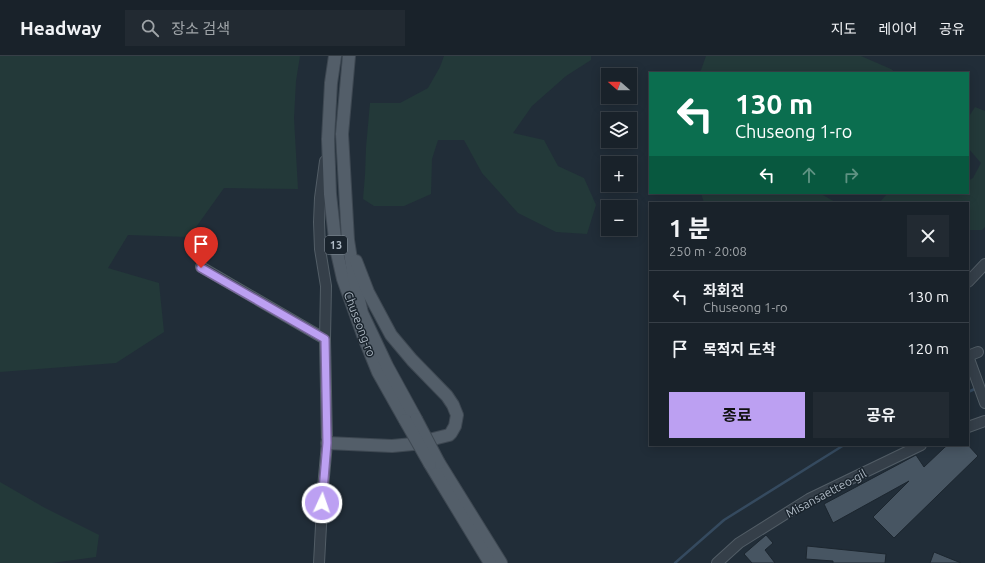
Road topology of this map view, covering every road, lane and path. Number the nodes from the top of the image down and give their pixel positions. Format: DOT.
graph roads {
  1 [pos="335,56"];
  2 [pos="349,56"];
  3 [pos="328,139"];
  4 [pos="348,240"];
  5 [pos="985,264"];
  6 [pos="201,268"];
  7 [pos="969,281"];
  8 [pos="325,339"];
  9 [pos="978,352"];
  10 [pos="969,358"];
  11 [pos="985,403"];
  12 [pos="410,420"];
  13 [pos="985,421"];
  14 [pos="969,427"];
  15 [pos="327,443"];
  16 [pos="919,446"];
  17 [pos="319,563"];
  18 [pos="497,563"];
  19 [pos="717,563"];
  1 -- 3 [label="main road, Chuseong-ro / 13"];
  2 -- 4 [label="main road, Chuseong-ro / 13"];
  3 -- 8 [label="street"];
  3 -- 12 [label="main road, Chuseong-ro / 13"];
  4 -- 12 [label="main road, Chuseong-ro / 13"];
  4 -- 15 [label="main road"];
  5 -- 7 [label="street"];
  6 -- 8 [label="street"];
  8 -- 15 [label="street"];
  9 -- 10 [label="street"];
  10 -- 11 [label="street"];
  12 -- 18 [label="main road, Chuseong-ro / 13, bridge"];
  13 -- 14 [label="street"];
  15 -- 17 [label="street"];
  16 -- 19 [label="street, Misansaetteo-gil"];
}
